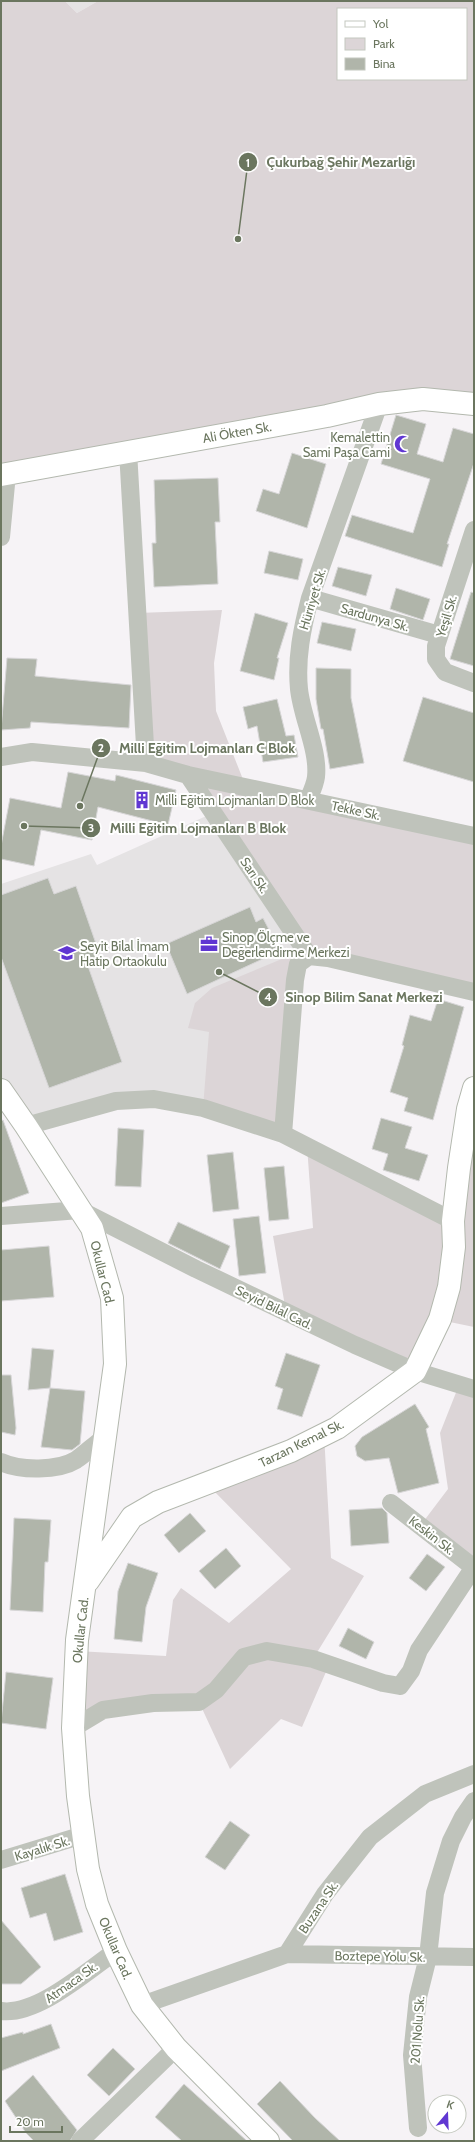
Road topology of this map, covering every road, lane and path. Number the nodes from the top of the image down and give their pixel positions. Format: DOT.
graph roads {
  1 [pos="379,404"];
  2 [pos="474,404"];
  3 [pos="128,451"];
  4 [pos="4,474"];
  5 [pos="474,530"];
  6 [pos="1,537"];
  7 [pos="310,598"];
  8 [pos="439,635"];
  9 [pos="474,682"];
  10 [pos="1,757"];
  11 [pos="146,763"];
  12 [pos="188,775"];
  13 [pos="308,800"];
  14 [pos="474,836"];
  15 [pos="309,956"];
  16 [pos="474,992"];
  17 [pos="474,1088"];
  18 [pos="1,1090"];
  19 [pos="26,1126"];
  20 [pos="283,1134"];
  21 [pos="468,1148"];
  22 [pos="80,1210"];
  23 [pos="1,1216"];
  24 [pos="453,1221"];
  25 [pos="415,1372"];
  26 [pos="474,1389"];
  27 [pos="105,1437"];
  28 [pos="1,1462"];
  29 [pos="391,1503"];
  30 [pos="474,1567"];
  31 [pos="85,1585"];
  32 [pos="74,1728"];
  33 [pos="474,1774"];
  34 [pos="474,1801"];
  35 [pos="83,1835"];
  36 [pos="1,1860"];
  37 [pos="116,1951"];
  38 [pos="287,1954"];
  39 [pos="428,1957"];
  40 [pos="474,1957"];
  41 [pos="142,2005"];
  42 [pos="1,2011"];
  43 [pos="176,2048"];
  44 [pos="418,2128"];
  45 [pos="80,2141"];
  46 [pos="268,2141"];
  1 -- 2 [label="street, Ali Ökten Sk."];
  1 -- 3 [label="street, Ali Ökten Sk."];
  1 -- 7 [label="street, Hürriyet Sk."];
  3 -- 4 [label="street, Ali Ökten Sk."];
  3 -- 11 [label="street"];
  4 -- 6 [label="street"];
  5 -- 8 [label="street, Yeşil Sk."];
  7 -- 8 [label="street, Sardunya Sk."];
  7 -- 13 [label="street, Hürriyet Sk."];
  8 -- 9 [label="street, Yeşil Sk."];
  10 -- 11 [label="street, Tekke Sk."];
  11 -- 12 [label="street, Tekke Sk."];
  12 -- 13 [label="street, Tekke Sk."];
  12 -- 15 [label="street, Sarı Sk."];
  13 -- 14 [label="street, Tekke Sk."];
  15 -- 16 [label="street"];
  15 -- 20 [label="street"];
  17 -- 21 [label="street, Tarzan Kemal Sk."];
  18 -- 19 [label="street, Okullar Cad."];
  19 -- 20 [label="street"];
  19 -- 22 [label="street, Okullar Cad."];
  20 -- 24 [label="street"];
  21 -- 24 [label="street, Tarzan Kemal Sk."];
  22 -- 23 [label="street"];
  22 -- 25 [label="street, Seyid Bilal Cad."];
  22 -- 27 [label="street, Okullar Cad."];
  24 -- 25 [label="street, Tarzan Kemal Sk."];
  25 -- 26 [label="street, Seyid Bilal Cad."];
  25 -- 31 [label="street, Tarzan Kemal Sk."];
  27 -- 28 [label="street"];
  27 -- 31 [label="street, Okullar Cad."];
  29 -- 30 [label="street, Keskin Sk."];
  30 -- 32 [label="street"];
  31 -- 32 [label="street, Okullar Cad."];
  32 -- 35 [label="street, Okullar Cad."];
  33 -- 38 [label="street, Buzana Sk."];
  34 -- 39 [label="street, 201 Nolu Sk."];
  35 -- 36 [label="street, Kayalık Sk."];
  35 -- 37 [label="street, Okullar Cad."];
  37 -- 41 [label="street, Okullar Cad."];
  37 -- 42 [label="street, Atmaca Sk."];
  38 -- 39 [label="street, Boztepe Yolu Sk."];
  38 -- 41 [label="street"];
  39 -- 40 [label="street, Boztepe Yolu Sk."];
  39 -- 44 [label="street, 201 Nolu Sk."];
  41 -- 43 [label="street, Okullar Cad."];
  43 -- 45 [label="street"];
  43 -- 46 [label="street, Okullar Cad."];
}
